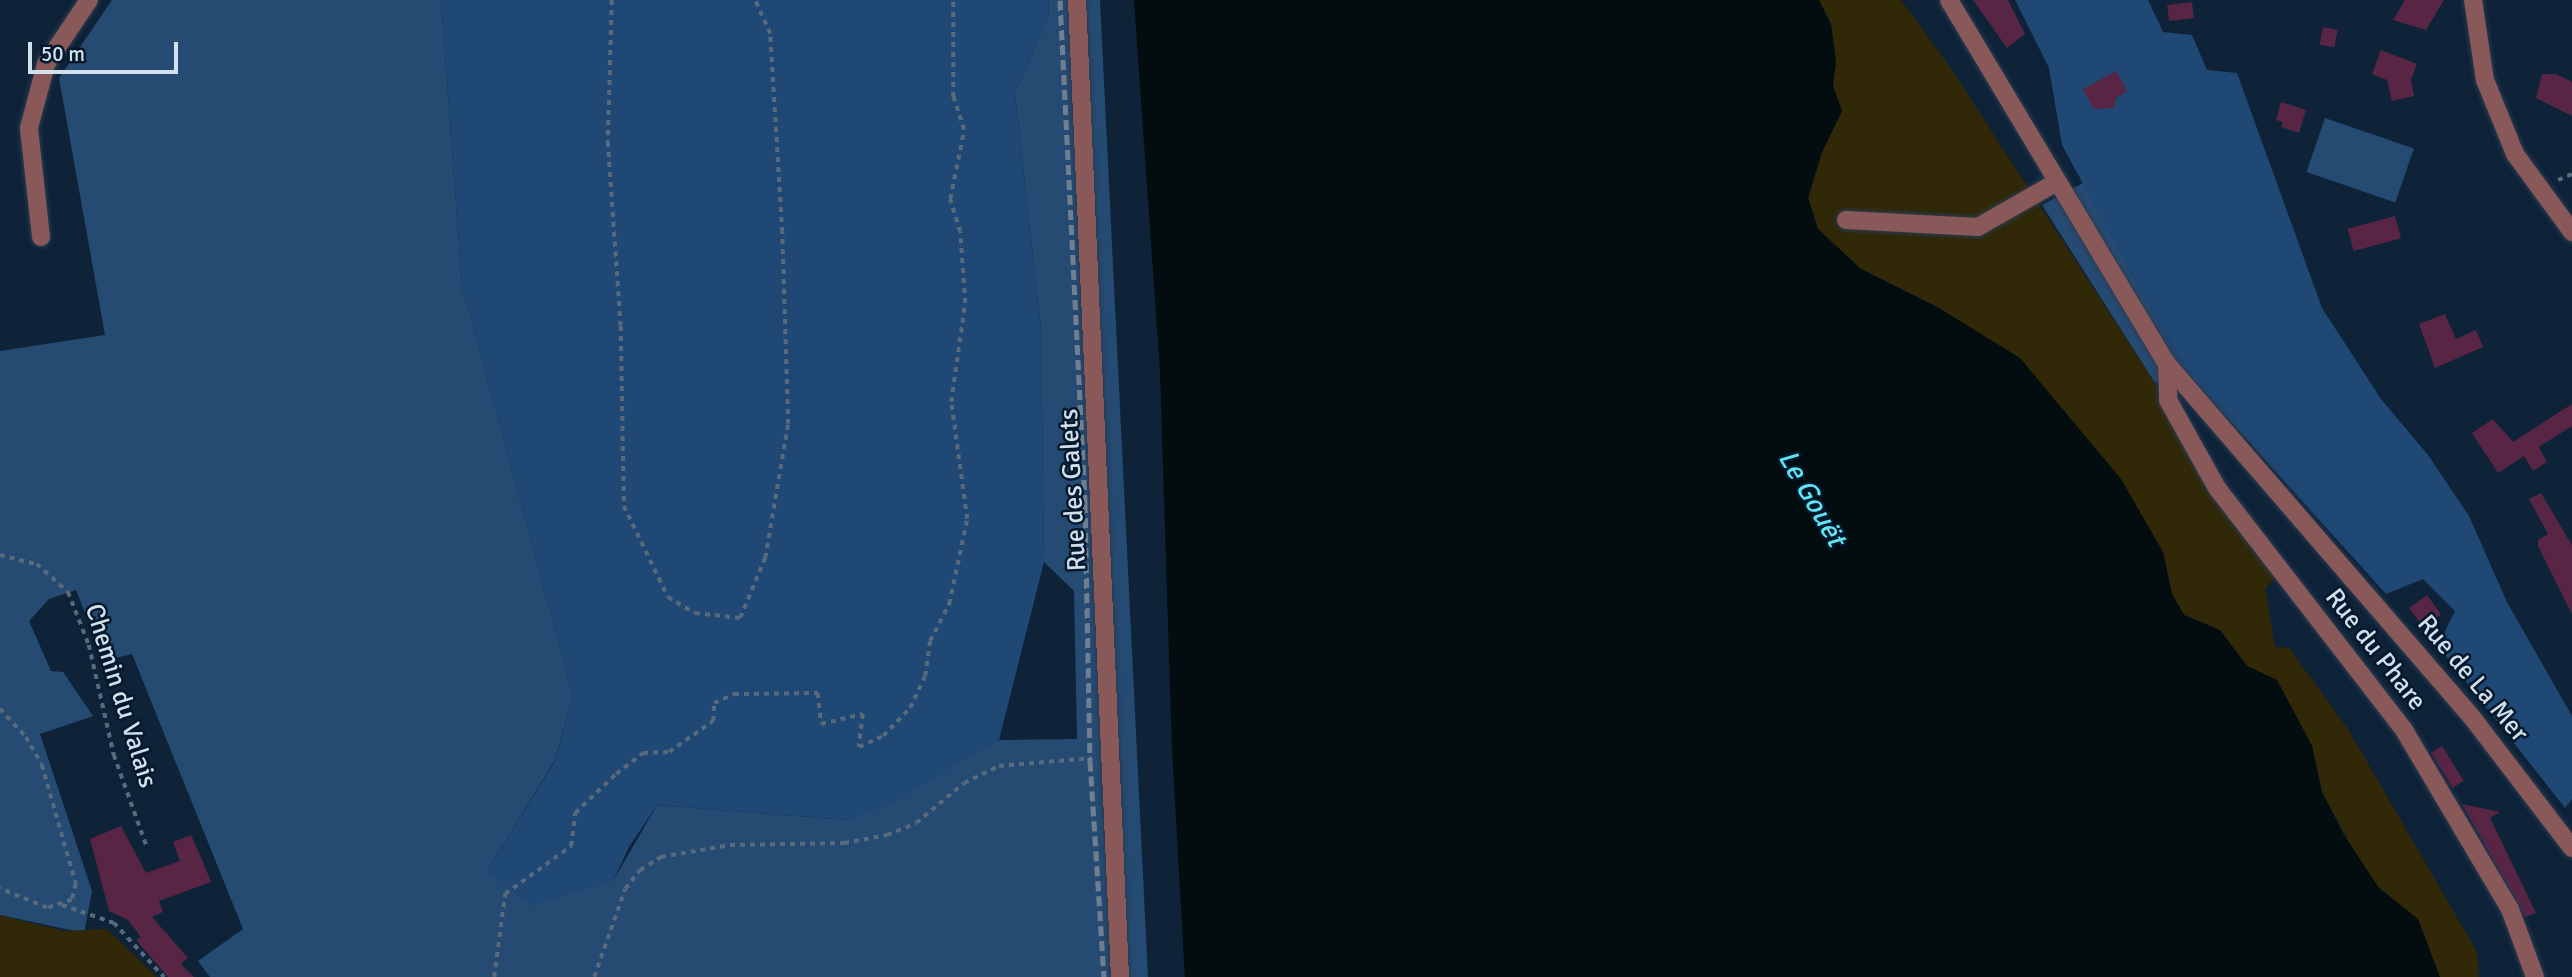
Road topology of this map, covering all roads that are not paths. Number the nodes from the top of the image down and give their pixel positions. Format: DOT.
graph roads {
  1 [pos="89,0"];
  2 [pos="1077,0"];
  3 [pos="1949,0"];
  4 [pos="2473,0"];
  5 [pos="2057,182"];
  6 [pos="1846,220"];
  7 [pos="2572,232"];
  8 [pos="41,237"];
  9 [pos="2167,364"];
  10 [pos="2572,848"];
  11 [pos="1120,977"];
  12 [pos="2535,977"];
  1 -- 8 [label="street"];
  2 -- 11 [label="street, Rue des Galets"];
  3 -- 5 [label="street, Rue de La Mer"];
  4 -- 7 [label="street"];
  5 -- 6 [label="street"];
  5 -- 9 [label="street, Rue de La Mer"];
  9 -- 10 [label="street, Rue de La Mer"];
  9 -- 12 [label="street, Rue du Phare"];
}
